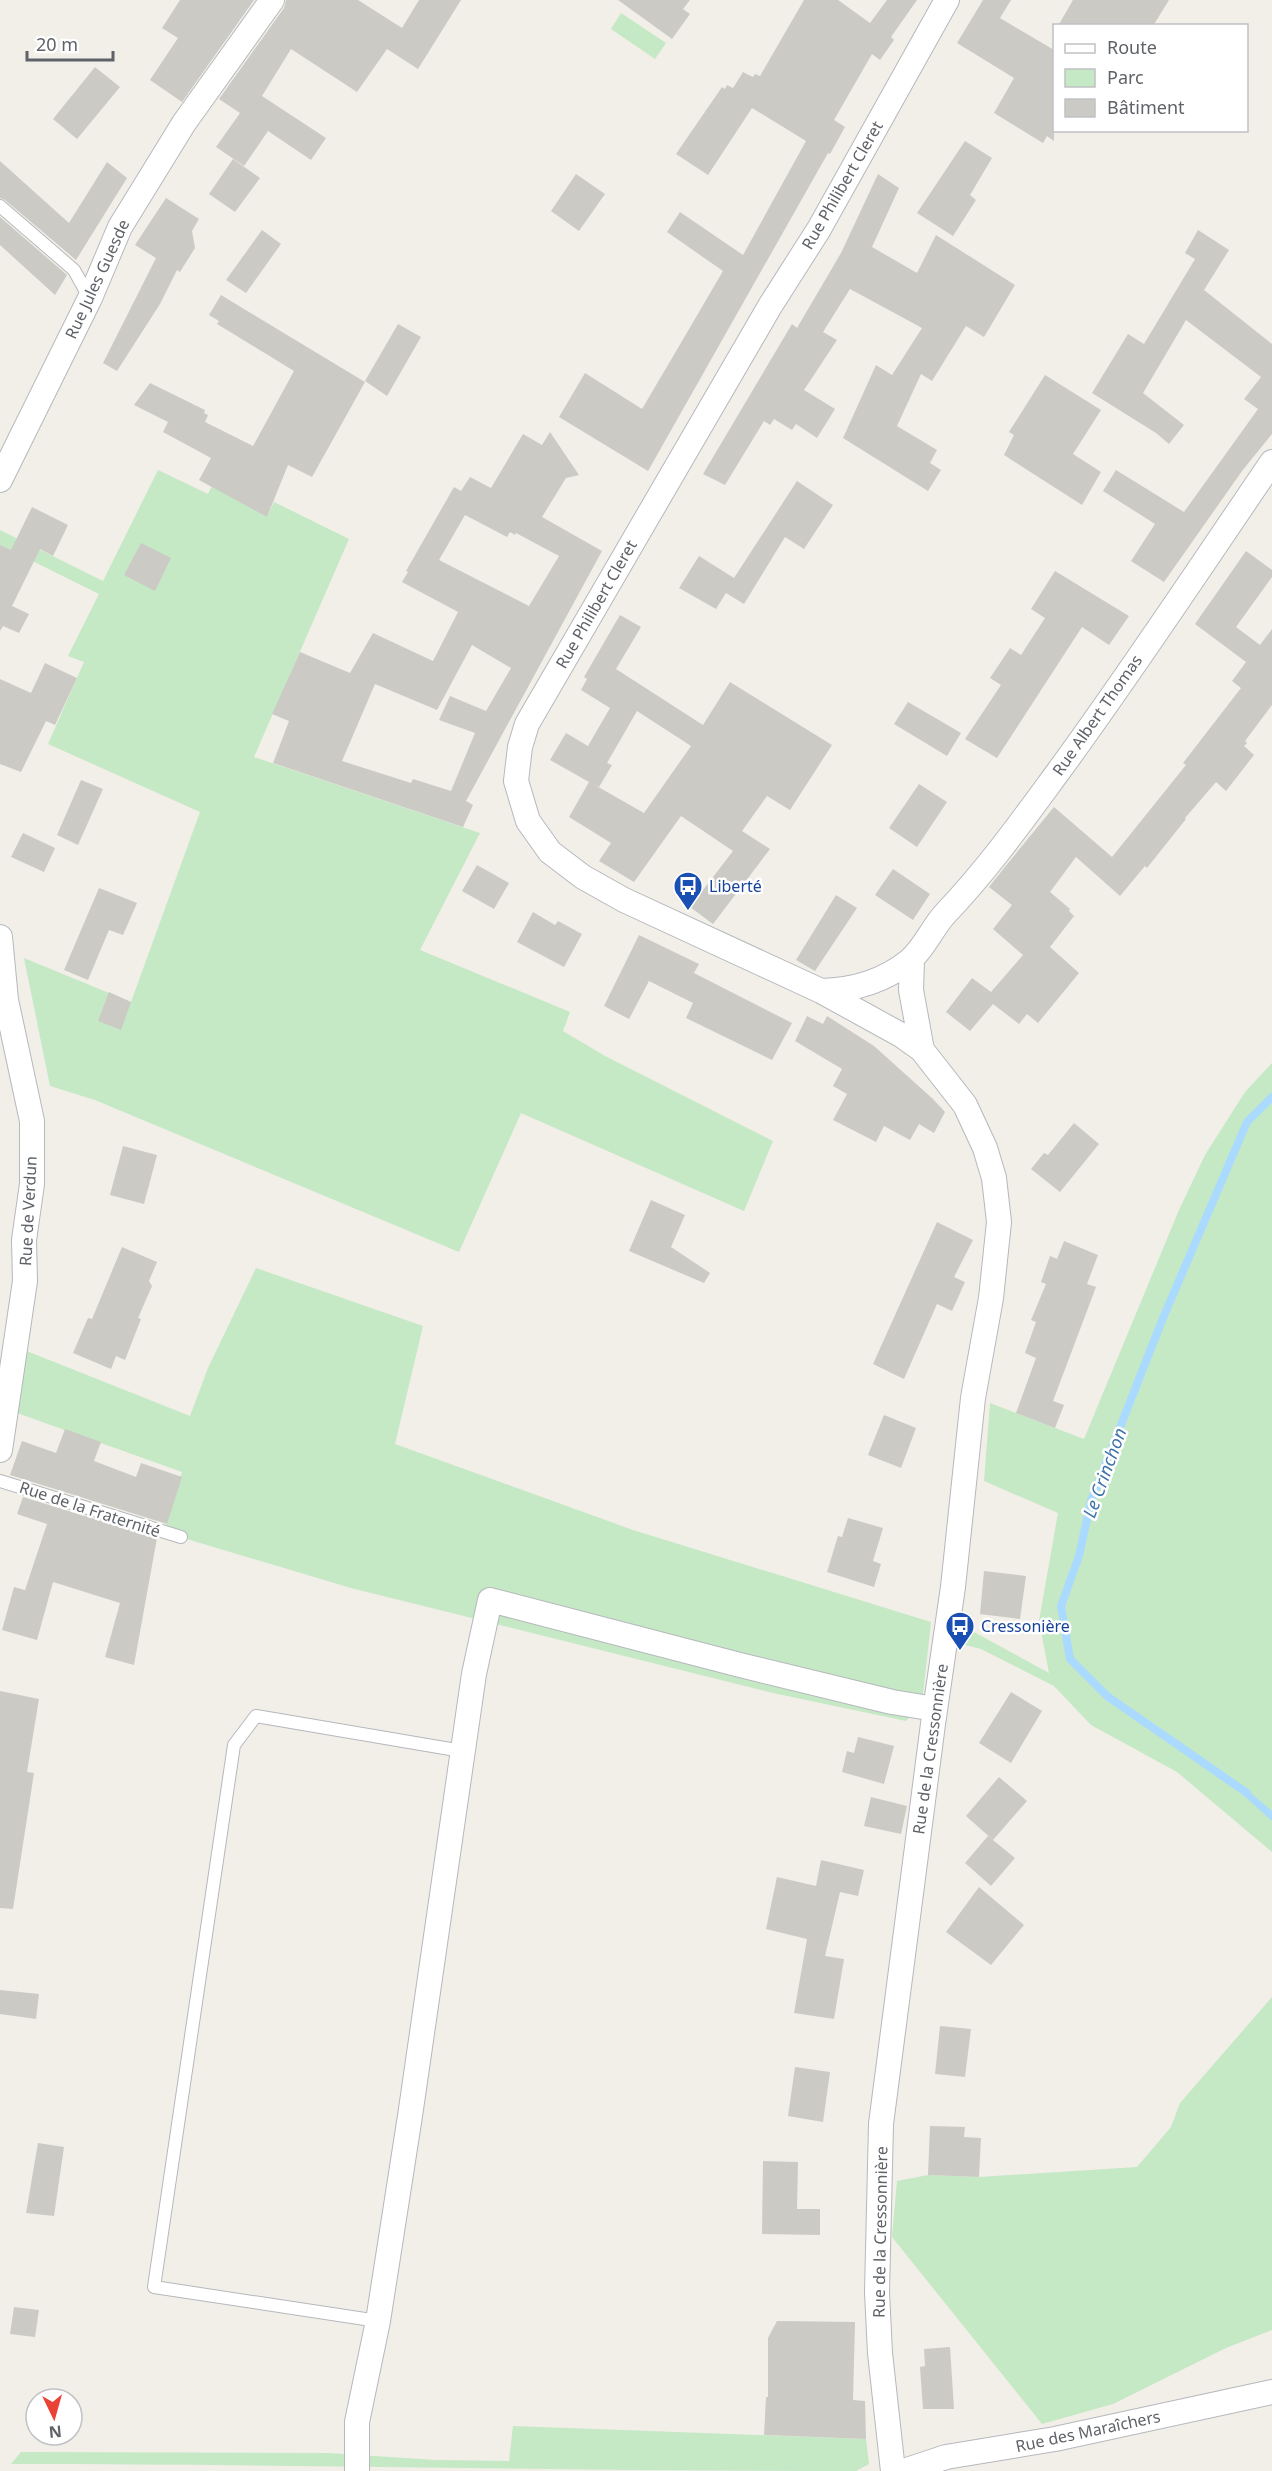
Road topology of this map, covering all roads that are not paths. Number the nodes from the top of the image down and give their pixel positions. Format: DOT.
graph roads {
  1 [pos="272,0"];
  2 [pos="948,0"];
  3 [pos="0,206"];
  4 [pos="90,298"];
  5 [pos="1272,462"];
  6 [pos="0,480"];
  7 [pos="0,937"];
  8 [pos="912,960"];
  9 [pos="821,991"];
  10 [pos="922,1050"];
  11 [pos="0,1450"];
  12 [pos="0,1481"];
  13 [pos="181,1537"];
  14 [pos="935,1709"];
  15 [pos="462,1751"];
  16 [pos="378,2321"];
  17 [pos="1272,2392"];
  18 [pos="357,2471"];
  19 [pos="893,2471"];
  20 [pos="904,2471"];
  1 -- 4 [label="street, Rue Jules Guesde"];
  2 -- 9 [label="street, Rue Philibert Cleret"];
  3 -- 4 [label="lane"];
  4 -- 6 [label="street, Rue Jules Guesde"];
  5 -- 8 [label="street, Rue Albert Thomas"];
  7 -- 11 [label="street, Rue de Verdun"];
  8 -- 9 [label="street, Rue Albert Thomas"];
  8 -- 10 [label="street"];
  9 -- 10 [label="street, Rue Philibert Cleret"];
  10 -- 14 [label="street, Rue de la Cressonnière"];
  12 -- 13 [label="lane, Rue de la Fraternité"];
  14 -- 15 [label="street"];
  14 -- 19 [label="street, Rue de la Cressonnière"];
  15 -- 16 [label="street"];
  15 -- 16 [label="lane"];
  16 -- 18 [label="street"];
  17 -- 20 [label="street, Rue des Maraîchers"];
}
